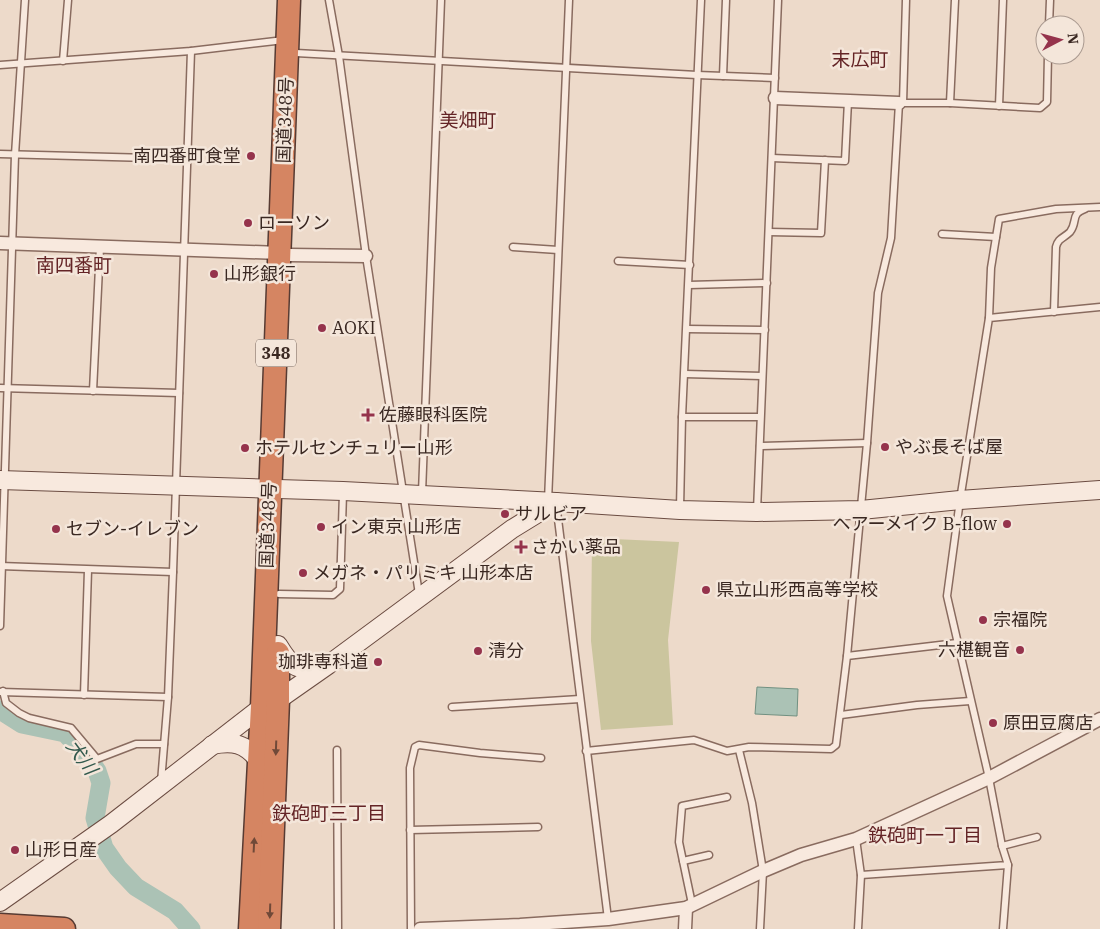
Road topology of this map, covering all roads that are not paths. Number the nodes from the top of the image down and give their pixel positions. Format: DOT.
graph roads {
  1 [pos="25,0"];
  2 [pos="68,0"];
  3 [pos="289,0"];
  4 [pos="298,0"];
  5 [pos="329,0"];
  6 [pos="441,0"];
  7 [pos="569,0"];
  8 [pos="701,0"];
  9 [pos="726,0"];
  10 [pos="778,0"];
  11 [pos="906,0"];
  12 [pos="955,0"];
  13 [pos="1003,0"];
  14 [pos="1050,0"];
  15 [pos="1049,15"];
  16 [pos="292,46"];
  17 [pos="191,51"];
  18 [pos="339,56"];
  19 [pos="63,61"];
  20 [pos="439,61"];
  21 [pos="20,64"];
  22 [pos="0,65"];
  23 [pos="1048,65"];
  24 [pos="566,68"];
  25 [pos="697,75"];
  26 [pos="723,76"];
  27 [pos="775,78"];
  28 [pos="775,98"];
  29 [pos="848,101"];
  30 [pos="901,103"];
  31 [pos="950,103"];
  32 [pos="999,106"];
  33 [pos="0,154"];
  34 [pos="15,155"];
  35 [pos="772,158"];
  36 [pos="187,159"];
  37 [pos="825,160"];
  38 [pos="1100,206"];
  39 [pos="1091,207"];
  40 [pos="769,232"];
  41 [pos="942,234"];
  42 [pos="996,238"];
  43 [pos="6,243"];
  44 [pos="100,247"];
  45 [pos="513,247"];
  46 [pos="184,250"];
  47 [pos="558,250"];
  48 [pos="285,254"];
  49 [pos="366,256"];
  50 [pos="618,262"];
  51 [pos="690,265"];
  52 [pos="767,283"];
  53 [pos="689,286"];
  54 [pos="1100,308"];
  55 [pos="1054,312"];
  56 [pos="989,318"];
  57 [pos="687,329"];
  58 [pos="765,330"];
  59 [pos="685,374"];
  60 [pos="762,376"];
  61 [pos="0,388"];
  62 [pos="8,388"];
  63 [pos="93,392"];
  64 [pos="179,394"];
  65 [pos="682,417"];
  66 [pos="760,417"];
  67 [pos="867,444"];
  68 [pos="760,446"];
  69 [pos="2,480"];
  70 [pos="176,486"];
  71 [pos="275,489"];
  72 [pos="1100,490"];
  73 [pos="343,491"];
  74 [pos="413,495"];
  75 [pos="960,500"];
  76 [pos="552,502"];
  77 [pos="680,510"];
  78 [pos="861,510"];
  79 [pos="757,512"];
  80 [pos="1,566"];
  81 [pos="88,570"];
  82 [pos="173,572"];
  83 [pos="279,594"];
  84 [pos="419,597"];
  85 [pos="0,626"];
  86 [pos="957,643"];
  87 [pos="278,645"];
  88 [pos="847,656"];
  89 [pos="328,665"];
  90 [pos="2,692"];
  91 [pos="84,695"];
  92 [pos="168,697"];
  93 [pos="580,699"];
  94 [pos="970,701"];
  95 [pos="270,703"];
  96 [pos="452,707"];
  97 [pos="841,715"];
  98 [pos="1100,719"];
  99 [pos="164,744"];
  100 [pos="212,744"];
  101 [pos="336,750"];
  102 [pos="739,750"];
  103 [pos="586,751"];
  104 [pos="541,758"];
  105 [pos="259,761"];
  106 [pos="988,778"];
  107 [pos="160,786"];
  108 [pos="727,797"];
  109 [pos="538,827"];
  110 [pos="410,830"];
  111 [pos="1037,837"];
  112 [pos="856,839"];
  113 [pos="1002,846"];
  114 [pos="709,855"];
  115 [pos="684,862"];
  116 [pos="1008,864"];
  117 [pos="763,871"];
  118 [pos="861,875"];
  119 [pos="0,902"];
  120 [pos="689,906"];
  121 [pos="608,919"];
  122 [pos="0,925"];
  123 [pos="520,927"];
  124 [pos="64,929"];
  125 [pos="250,929"];
  126 [pos="269,929"];
  127 [pos="338,929"];
  128 [pos="411,929"];
  129 [pos="420,929"];
  130 [pos="685,929"];
  131 [pos="760,929"];
  132 [pos="858,929"];
  133 [pos="1003,929"];
  1 -- 21 [label="lane"];
  2 -- 19 [label="lane"];
  3 -- 16 [label="highway, 国道348号 / 348"];
  4 -- 16 [label="highway, 国道348号 / 348"];
  5 -- 18 [label="lane"];
  6 -- 20 [label="lane"];
  7 -- 24 [label="lane"];
  8 -- 25 [label="lane"];
  9 -- 26 [label="lane"];
  10 -- 27 [label="lane"];
  11 -- 30 [label="lane"];
  12 -- 31 [label="lane"];
  13 -- 32 [label="lane"];
  14 -- 15 [label="lane"];
  16 -- 17 [label="lane"];
  16 -- 18 [label="lane"];
  16 -- 48 [label="highway, 国道348号 / 348"];
  17 -- 19 [label="lane"];
  17 -- 36 [label="lane"];
  18 -- 20 [label="lane"];
  18 -- 49 [label="lane"];
  19 -- 21 [label="lane"];
  20 -- 24 [label="lane"];
  20 -- 74 [label="lane"];
  21 -- 22 [label="lane"];
  21 -- 34 [label="lane"];
  23 -- 32 [label="lane"];
  24 -- 25 [label="lane"];
  24 -- 47 [label="lane"];
  25 -- 26 [label="lane"];
  25 -- 51 [label="lane"];
  26 -- 27 [label="lane"];
  27 -- 28 [label="lane"];
  28 -- 29 [label="street"];
  28 -- 35 [label="lane"];
  29 -- 30 [label="street"];
  29 -- 37 [label="lane"];
  30 -- 31 [label="lane"];
  30 -- 67 [label="lane"];
  31 -- 32 [label="lane"];
  33 -- 34 [label="lane"];
  34 -- 36 [label="lane"];
  34 -- 43 [label="lane"];
  35 -- 37 [label="lane"];
  35 -- 40 [label="lane"];
  36 -- 46 [label="lane"];
  37 -- 40 [label="lane"];
  38 -- 39 [label="lane"];
  39 -- 42 [label="lane"];
  39 -- 55 [label="lane"];
  40 -- 52 [label="lane"];
  41 -- 42 [label="lane"];
  42 -- 56 [label="lane"];
  43 -- 44 [label="street"];
  43 -- 62 [label="lane"];
  44 -- 46 [label="street"];
  44 -- 63 [label="lane"];
  45 -- 47 [label="lane"];
  46 -- 48 [label="street"];
  46 -- 64 [label="lane"];
  47 -- 76 [label="lane"];
  48 -- 49 [label="street"];
  48 -- 71 [label="highway, 国道348号 / 348"];
  49 -- 74 [label="lane"];
  50 -- 51 [label="lane"];
  51 -- 53 [label="lane"];
  52 -- 53 [label="lane"];
  52 -- 58 [label="lane"];
  53 -- 57 [label="lane"];
  54 -- 55 [label="lane"];
  55 -- 56 [label="lane"];
  56 -- 75 [label="lane"];
  57 -- 58 [label="lane"];
  57 -- 59 [label="lane"];
  58 -- 60 [label="lane"];
  59 -- 60 [label="lane"];
  59 -- 65 [label="lane"];
  60 -- 66 [label="lane"];
  61 -- 62 [label="lane"];
  62 -- 63 [label="lane"];
  62 -- 69 [label="lane"];
  63 -- 64 [label="lane"];
  64 -- 70 [label="lane"];
  65 -- 66 [label="lane"];
  65 -- 77 [label="lane"];
  66 -- 68 [label="lane"];
  67 -- 68 [label="lane"];
  67 -- 78 [label="lane"];
  68 -- 79 [label="lane"];
  69 -- 70 [label="street"];
  69 -- 80 [label="lane"];
  70 -- 71 [label="street"];
  70 -- 82 [label="lane"];
  71 -- 73 [label="street"];
  71 -- 83 [label="highway, 国道348号 / 348"];
  71 -- 95 [label="highway, 国道348号 / 348"];
  72 -- 75 [label="street"];
  73 -- 74 [label="street"];
  73 -- 83 [label="lane"];
  74 -- 76 [label="street"];
  74 -- 84 [label="lane"];
  75 -- 78 [label="street"];
  75 -- 86 [label="lane"];
  76 -- 77 [label="street"];
  76 -- 84 [label="street"];
  76 -- 93 [label="lane"];
  77 -- 79 [label="street"];
  78 -- 79 [label="street"];
  78 -- 88 [label="lane"];
  80 -- 81 [label="lane"];
  80 -- 85 [label="lane"];
  81 -- 82 [label="lane"];
  81 -- 91 [label="lane"];
  82 -- 92 [label="lane"];
  83 -- 87 [label="highway, 国道348号 / 348"];
  84 -- 89 [label="street"];
  86 -- 88 [label="lane"];
  86 -- 94 [label="lane"];
  87 -- 89 [label="street"];
  87 -- 95 [label="highway, 国道348号 / 348"];
  88 -- 97 [label="lane"];
  89 -- 95 [label="street"];
  90 -- 91 [label="lane"];
  90 -- 99 [label="lane"];
  91 -- 92 [label="lane"];
  92 -- 99 [label="lane"];
  93 -- 96 [label="lane"];
  93 -- 103 [label="lane"];
  94 -- 97 [label="lane"];
  94 -- 106 [label="lane"];
  95 -- 100 [label="street"];
  95 -- 105 [label="highway, 国道348号 / 348"];
  95 -- 126 [label="highway, 国道348号 / 348, one-way"];
  97 -- 102 [label="lane"];
  98 -- 106 [label="street"];
  99 -- 107 [label="lane"];
  100 -- 105 [label="street"];
  100 -- 107 [label="street"];
  101 -- 127 [label="lane"];
  102 -- 103 [label="lane"];
  102 -- 117 [label="lane"];
  103 -- 121 [label="lane"];
  104 -- 110 [label="lane"];
  125 -- 105 [label="highway, 国道348号 / 348, one-way"];
  106 -- 112 [label="street"];
  106 -- 113 [label="lane"];
  107 -- 119 [label="street"];
  108 -- 115 [label="lane"];
  109 -- 110 [label="lane"];
  110 -- 128 [label="lane"];
  111 -- 113 [label="lane"];
  112 -- 117 [label="street"];
  112 -- 118 [label="lane"];
  113 -- 116 [label="lane"];
  114 -- 115 [label="lane"];
  115 -- 120 [label="lane"];
  116 -- 118 [label="lane"];
  116 -- 133 [label="lane"];
  117 -- 120 [label="street"];
  117 -- 131 [label="lane"];
  118 -- 132 [label="lane"];
  120 -- 121 [label="street"];
  120 -- 130 [label="street"];
  121 -- 123 [label="street"];
  122 -- 124 [label="highway"];
  123 -- 129 [label="street"];
}
